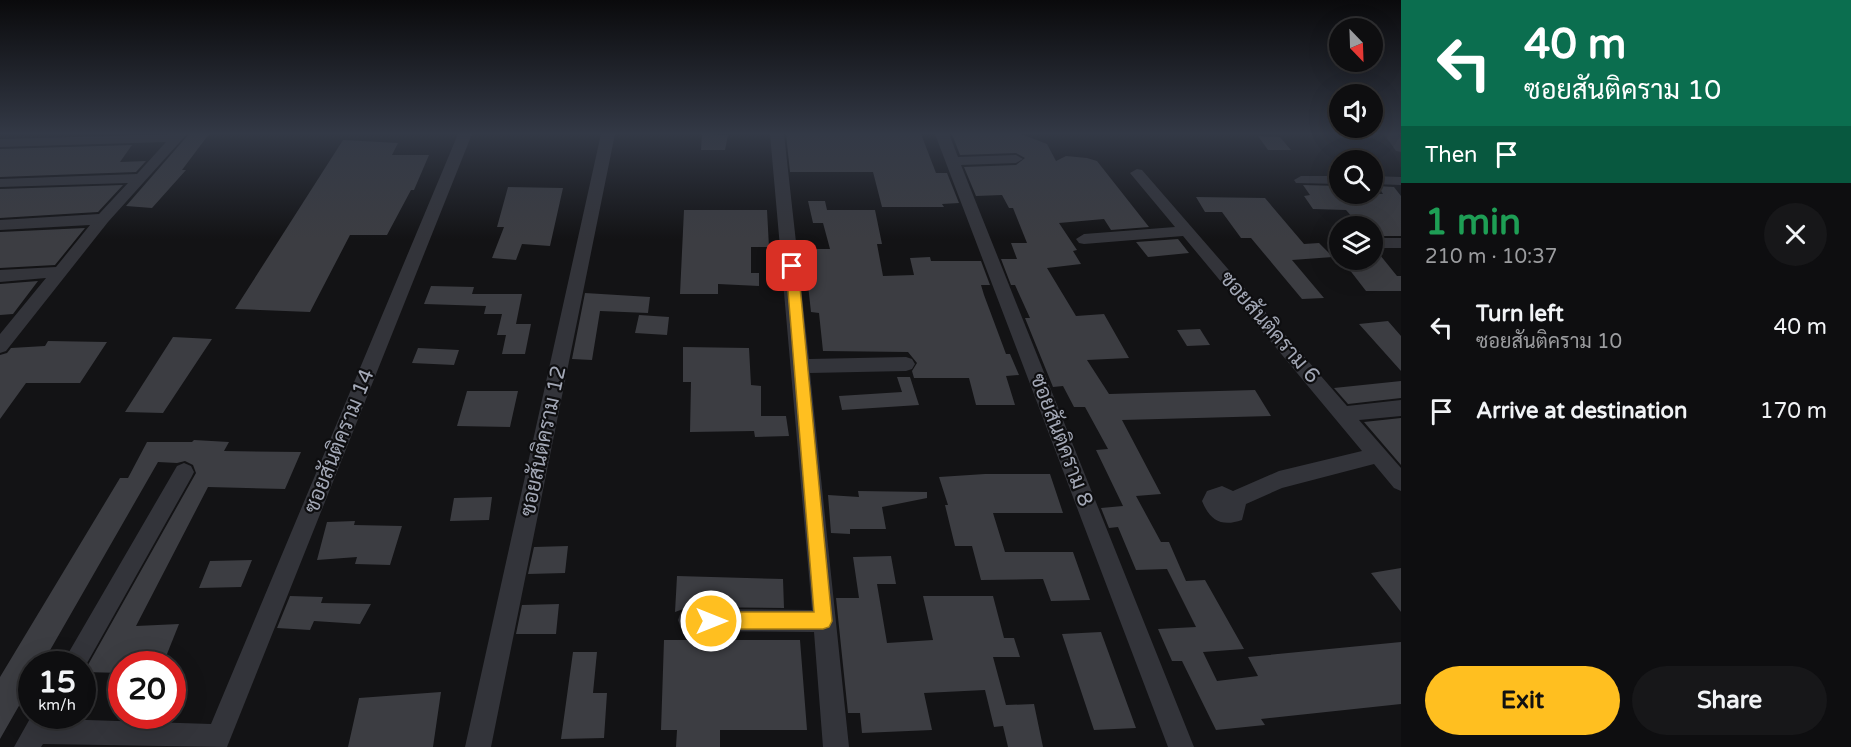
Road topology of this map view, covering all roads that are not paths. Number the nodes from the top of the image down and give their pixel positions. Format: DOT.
graph roads {
  1 [pos="149,169"];
  2 [pos="451,169"];
  3 [pos="601,169"];
  4 [pos="781,169"];
  5 [pos="955,169"];
  6 [pos="1137,173"];
  7 [pos="140,178"];
  8 [pos="1301,180"];
  9 [pos="1329,180"];
  10 [pos="1383,180"];
  11 [pos="1401,180"];
  12 [pos="0,183"];
  13 [pos="103,219"];
  14 [pos="0,225"];
  15 [pos="1187,231"];
  16 [pos="1084,239"];
  17 [pos="1383,243"];
  18 [pos="1401,243"];
  19 [pos="58,272"];
  20 [pos="0,276"];
  21 [pos="3,338"];
  22 [pos="906,364"];
  23 [pos="802,366"];
  24 [pos="1401,408"];
  25 [pos="1344,414"];
  26 [pos="1393,468"];
  27 [pos="184,472"];
  28 [pos="1232,501"];
  29 [pos="689,621"];
  30 [pos="823,621"];
  31 [pos="81,651"];
  32 [pos="36,731"];
  33 [pos="216,742"];
  34 [pos="478,747"];
  35 [pos="836,747"];
  36 [pos="1181,747"];
  1 -- 7 [label="street"];
  2 -- 33 [label="street, ซอยสันติคราม 14"];
  3 -- 34 [label="street, ซอยสันติคราม 12"];
  4 -- 23 [label="street"];
  5 -- 36 [label="street, ซอยสันติคราม 8"];
  6 -- 15 [label="street, ซอยสันติคราม 6"];
  7 -- 12 [label="street"];
  7 -- 13 [label="street"];
  8 -- 9 [label="street"];
  10 -- 11 [label="street"];
  13 -- 14 [label="street"];
  13 -- 19 [label="street"];
  15 -- 16 [label="street"];
  15 -- 25 [label="street, ซอยสันติคราม 6"];
  17 -- 18 [label="street"];
  19 -- 20 [label="street"];
  19 -- 21 [label="street"];
  22 -- 23 [label="street"];
  23 -- 30 [label="street"];
  24 -- 25 [label="street"];
  25 -- 26 [label="street, ซอยสันติคราม 6"];
  26 -- 28 [label="street"];
  27 -- 31 [label="street"];
  29 -- 30 [label="street"];
  30 -- 35 [label="street"];
  32 -- 33 [label="street"];
}
